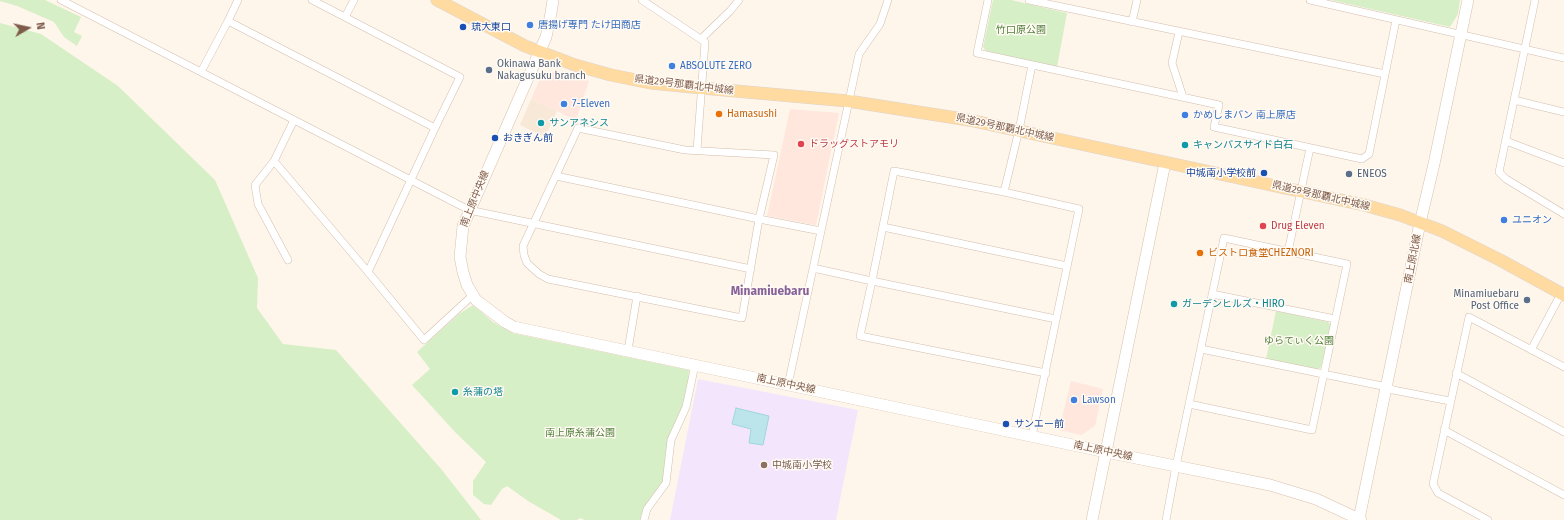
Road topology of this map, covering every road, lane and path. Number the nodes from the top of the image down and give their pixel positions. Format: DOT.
graph roads {
  1 [pos="61,0"];
  2 [pos="238,0"];
  3 [pos="312,0"];
  4 [pos="354,0"];
  5 [pos="437,0"];
  6 [pos="552,0"];
  7 [pos="642,0"];
  8 [pos="739,0"];
  9 [pos="888,0"];
  10 [pos="988,0"];
  11 [pos="1029,0"];
  12 [pos="1137,0"];
  13 [pos="1310,0"];
  14 [pos="1468,0"];
  15 [pos="1535,0"];
  16 [pos="345,17"];
  17 [pos="1396,20"];
  18 [pos="228,21"];
  19 [pos="1132,22"];
  20 [pos="1179,32"];
  21 [pos="1461,34"];
  22 [pos="701,39"];
  23 [pos="1524,48"];
  24 [pos="539,51"];
  25 [pos="1564,58"];
  26 [pos="1032,65"];
  27 [pos="201,72"];
  28 [pos="1385,74"];
  29 [pos="702,88"];
  30 [pos="1183,97"];
  31 [pos="1514,100"];
  32 [pos="848,101"];
  33 [pos="1564,112"];
  34 [pos="294,120"];
  35 [pos="434,128"];
  36 [pos="1019,130"];
  37 [pos="1506,141"];
  38 [pos="1310,148"];
  39 [pos="697,150"];
  40 [pos="274,160"];
  41 [pos="1165,163"];
  42 [pos="1564,163"];
  43 [pos="556,176"];
  44 [pos="410,181"];
  45 [pos="1301,191"];
  46 [pos="1004,192"];
  47 [pos="469,210"];
  48 [pos="1564,214"];
  49 [pos="759,220"];
  50 [pos="1420,222"];
  51 [pos="534,224"];
  52 [pos="883,226"];
  53 [pos="821,231"];
  54 [pos="1288,252"];
  55 [pos="288,260"];
  56 [pos="1067,266"];
  57 [pos="813,268"];
  58 [pos="751,269"];
  59 [pos="368,272"];
  60 [pos="872,281"];
  61 [pos="1563,293"];
  62 [pos="1212,294"];
  63 [pos="473,295"];
  64 [pos="637,296"];
  65 [pos="1056,319"];
  66 [pos="1335,319"];
  67 [pos="1201,349"];
  68 [pos="628,350"];
  69 [pos="1531,350"];
  70 [pos="695,365"];
  71 [pos="1564,367"];
  72 [pos="1046,373"];
  73 [pos="1324,374"];
  74 [pos="1456,374"];
  75 [pos="788,385"];
  76 [pos="1387,387"];
  77 [pos="1450,401"];
  78 [pos="1189,404"];
  79 [pos="1444,430"];
  80 [pos="1564,432"];
  81 [pos="1032,436"];
  82 [pos="1106,452"];
  83 [pos="1176,466"];
  84 [pos="1564,495"];
  85 [pos="644,520"];
  86 [pos="1092,520"];
  87 [pos="1166,520"];
  88 [pos="1359,520"];
  89 [pos="1488,520"];
  1 -- 27 [label="street"];
  2 -- 18 [label="street"];
  3 -- 16 [label="street"];
  4 -- 16 [label="street"];
  5 -- 24 [label="main road, 県道29号那覇北中城線"];
  6 -- 24 [label="street, 南上原中央線"];
  7 -- 22 [label="street"];
  8 -- 22 [label="street"];
  9 -- 32 [label="street"];
  10 -- 26 [label="street"];
  11 -- 19 [label="street"];
  12 -- 19 [label="street"];
  13 -- 17 [label="street"];
  14 -- 21 [label="street, 南上原北線"];
  15 -- 23 [label="street"];
  16 -- 35 [label="street"];
  17 -- 21 [label="street"];
  17 -- 28 [label="street"];
  18 -- 27 [label="street"];
  18 -- 35 [label="street"];
  19 -- 20 [label="street"];
  20 -- 28 [label="street"];
  20 -- 30 [label="street"];
  21 -- 23 [label="street"];
  21 -- 50 [label="street, 南上原北線"];
  22 -- 29 [label="street"];
  23 -- 25 [label="street"];
  23 -- 31 [label="street"];
  24 -- 29 [label="main road, 県道29号那覇北中城線"];
  24 -- 47 [label="street, 南上原中央線"];
  26 -- 30 [label="street"];
  26 -- 36 [label="street"];
  27 -- 34 [label="street"];
  28 -- 38 [label="street"];
  29 -- 32 [label="main road, 県道29号那覇北中城線"];
  29 -- 39 [label="street"];
  30 -- 38 [label="street"];
  31 -- 33 [label="street"];
  31 -- 37 [label="street"];
  32 -- 36 [label="main road, 県道29号那覇北中城線"];
  32 -- 53 [label="street"];
  34 -- 40 [label="street"];
  34 -- 44 [label="street"];
  35 -- 44 [label="street"];
  36 -- 41 [label="main road, 県道29号那覇北中城線"];
  36 -- 46 [label="street"];
  37 -- 42 [label="street"];
  37 -- 48 [label="street"];
  38 -- 45 [label="street"];
  39 -- 43 [label="street"];
  39 -- 49 [label="street"];
  40 -- 55 [label="street"];
  40 -- 59 [label="street"];
  41 -- 45 [label="main road, 県道29号那覇北中城線"];
  41 -- 82 [label="street"];
  43 -- 49 [label="street"];
  43 -- 51 [label="street"];
  44 -- 47 [label="street"];
  44 -- 59 [label="street"];
  45 -- 50 [label="main road, 県道29号那覇北中城線"];
  45 -- 54 [label="street"];
  46 -- 52 [label="street"];
  46 -- 56 [label="street"];
  47 -- 51 [label="street"];
  47 -- 63 [label="street, 南上原中央線"];
  49 -- 53 [label="street"];
  49 -- 58 [label="street"];
  50 -- 61 [label="main road, 県道29号那覇北中城線"];
  50 -- 76 [label="street, 南上原北線"];
  51 -- 58 [label="street"];
  51 -- 64 [label="street"];
  52 -- 56 [label="street"];
  52 -- 60 [label="street"];
  53 -- 57 [label="street"];
  54 -- 62 [label="street"];
  54 -- 66 [label="street"];
  56 -- 65 [label="street"];
  57 -- 60 [label="street"];
  57 -- 75 [label="street"];
  58 -- 64 [label="street"];
  59 -- 63 [label="street"];
  60 -- 65 [label="street"];
  60 -- 72 [label="street"];
  61 -- 69 [label="street"];
  62 -- 66 [label="street"];
  62 -- 67 [label="street"];
  63 -- 68 [label="street, 南上原中央線"];
  64 -- 68 [label="street"];
  65 -- 72 [label="street"];
  66 -- 73 [label="street"];
  67 -- 73 [label="street"];
  67 -- 78 [label="street"];
  68 -- 70 [label="street, 南上原中央線"];
  69 -- 71 [label="street"];
  69 -- 74 [label="street"];
  70 -- 75 [label="street, 南上原中央線"];
  70 -- 85 [label="street"];
  72 -- 81 [label="street"];
  73 -- 76 [label="street"];
  73 -- 78 [label="street"];
  74 -- 77 [label="street"];
  74 -- 80 [label="street"];
  75 -- 81 [label="street, 南上原中央線"];
  76 -- 77 [label="street"];
  76 -- 88 [label="street, 南上原北線"];
  77 -- 79 [label="street"];
  78 -- 83 [label="street"];
  79 -- 84 [label="street"];
  79 -- 89 [label="street"];
  81 -- 82 [label="street, 南上原中央線"];
  82 -- 83 [label="street, 南上原中央線"];
  82 -- 86 [label="street"];
  83 -- 87 [label="street"];
  83 -- 88 [label="street, 南上原中央線"];
}
